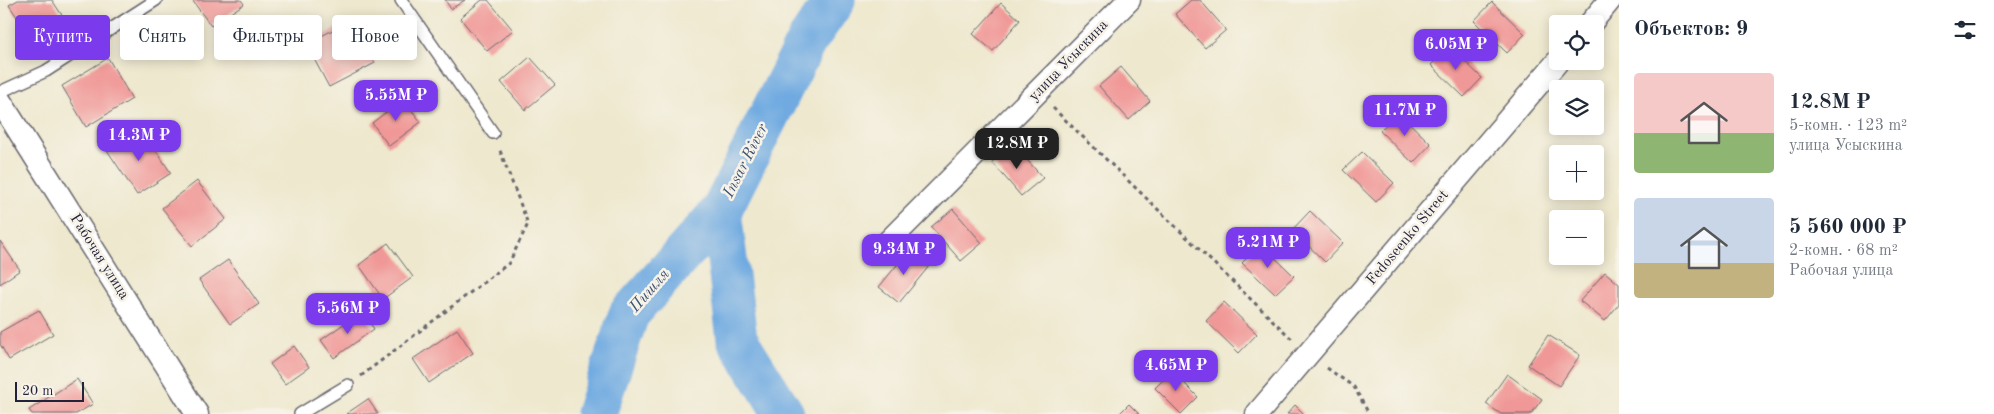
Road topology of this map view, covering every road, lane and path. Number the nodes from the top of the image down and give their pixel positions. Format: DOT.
graph roads {
  1 [pos="156,0"];
  2 [pos="401,0"];
  3 [pos="1129,0"];
  4 [pos="1610,0"];
  5 [pos="1598,15"];
  6 [pos="1550,70"];
  7 [pos="0,92"];
  8 [pos="1038,94"];
  9 [pos="0,101"];
  10 [pos="493,133"];
  11 [pos="881,250"];
  12 [pos="1308,355"];
  13 [pos="348,385"];
  14 [pos="197,414"];
  15 [pos="300,414"];
  16 [pos="1258,414"];
  17 [pos="1369,414"];
  1 -- 7 [label="lane"];
  2 -- 10 [label="lane"];
  3 -- 8 [label="street, улица Усыскина"];
  4 -- 5 [label="street"];
  6 -- 12 [label="street, Fedoseenko Street"];
  8 -- 11 [label="street, улица Усыскина"];
  8 -- 12 [label="path"];
  9 -- 14 [label="street, Рабочая улица"];
  10 -- 13 [label="path"];
  12 -- 16 [label="street, Fedoseenko Street"];
  12 -- 17 [label="path"];
  13 -- 15 [label="lane"];
}
